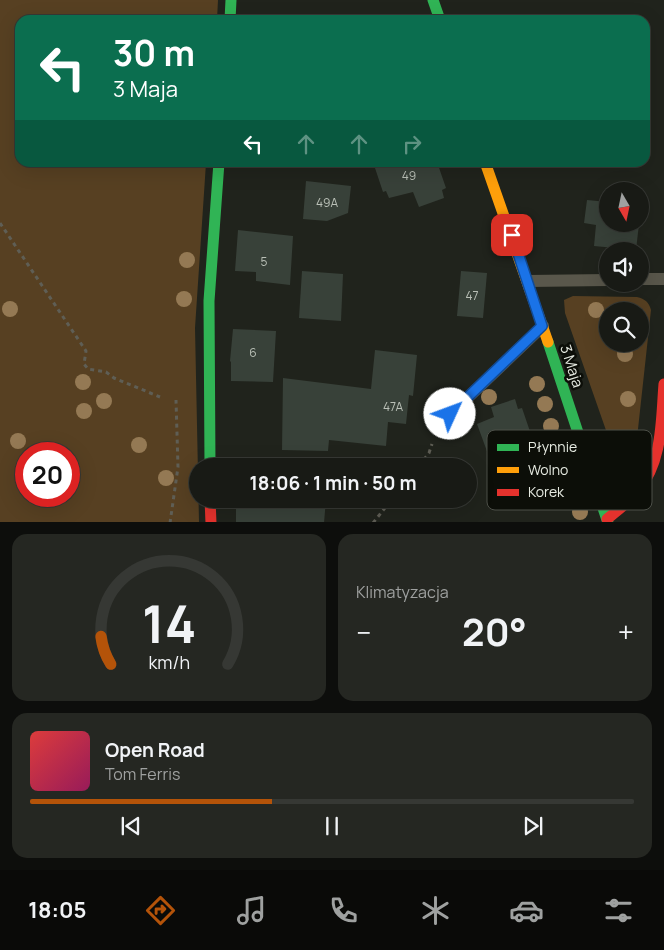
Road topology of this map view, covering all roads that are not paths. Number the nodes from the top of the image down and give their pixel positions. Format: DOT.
graph roads {
  1 [pos="231,0"];
  2 [pos="433,0"];
  3 [pos="230,15"];
  4 [pos="438,15"];
  5 [pos="219,167"];
  6 [pos="488,167"];
  7 [pos="649,279"];
  8 [pos="664,279"];
  9 [pos="599,280"];
  10 [pos="528,281"];
  11 [pos="542,326"];
  12 [pos="664,384"];
  13 [pos="438,426"];
  14 [pos="577,430"];
  15 [pos="210,458"];
  16 [pos="652,466"];
  17 [pos="210,508"];
  18 [pos="619,510"];
  19 [pos="607,521"];
  20 [pos="211,522"];
  1 -- 3 [label="street"];
  2 -- 4 [label="street"];
  5 -- 15 [label="street"];
  6 -- 10 [label="street, 3 Maja"];
  7 -- 8 [label="lane"];
  9 -- 10 [label="lane"];
  10 -- 11 [label="street, 3 Maja"];
  11 -- 13 [label="lane"];
  11 -- 14 [label="street, 3 Maja"];
  12 -- 16 [label="street"];
  17 -- 20 [label="street"];
  18 -- 19 [label="street"];
}
